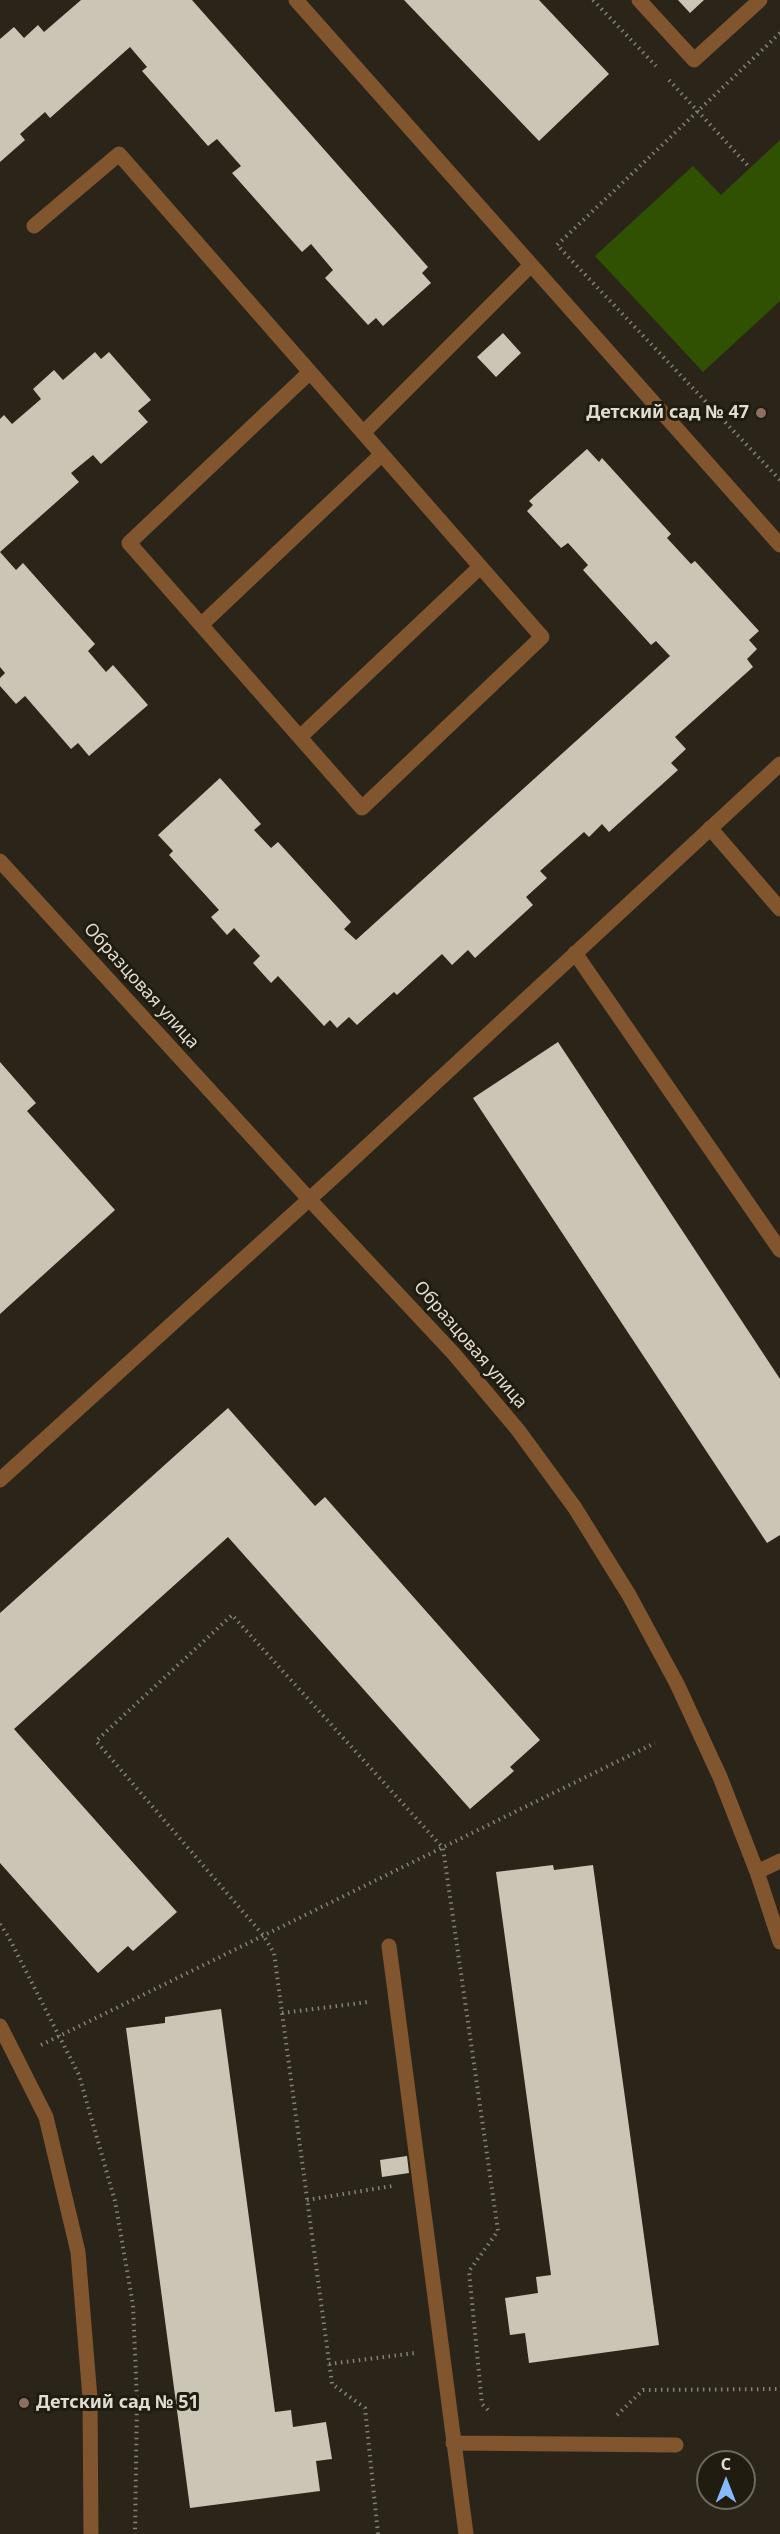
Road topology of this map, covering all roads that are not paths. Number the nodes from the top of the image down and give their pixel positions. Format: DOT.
graph roads {
  1 [pos="296,0"];
  2 [pos="639,0"];
  3 [pos="760,0"];
  4 [pos="34,226"];
  5 [pos="531,264"];
  6 [pos="310,372"];
  7 [pos="363,433"];
  8 [pos="382,454"];
  9 [pos="780,545"];
  10 [pos="480,567"];
  11 [pos="201,625"];
  12 [pos="300,737"];
  13 [pos="780,764"];
  14 [pos="710,828"];
  15 [pos="0,861"];
  16 [pos="780,909"];
  17 [pos="575,953"];
  18 [pos="309,1199"];
  19 [pos="780,1250"];
  20 [pos="0,1480"];
  21 [pos="780,1861"];
  22 [pos="757,1872"];
  23 [pos="780,1942"];
  24 [pos="389,1946"];
  25 [pos="0,2026"];
  26 [pos="453,2443"];
  27 [pos="676,2445"];
  28 [pos="91,2534"];
  29 [pos="466,2534"];
  1 -- 5 [label="street"];
  2 -- 3 [label="street"];
  4 -- 6 [label="street"];
  5 -- 7 [label="street"];
  5 -- 9 [label="street"];
  6 -- 7 [label="street"];
  6 -- 11 [label="street"];
  7 -- 8 [label="street"];
  8 -- 10 [label="street"];
  8 -- 11 [label="street"];
  10 -- 12 [label="street"];
  10 -- 12 [label="street"];
  11 -- 12 [label="street"];
  13 -- 14 [label="street"];
  14 -- 16 [label="street"];
  14 -- 17 [label="street"];
  15 -- 18 [label="street, Образцовая улица"];
  17 -- 18 [label="street"];
  17 -- 19 [label="street"];
  18 -- 20 [label="street"];
  18 -- 22 [label="street, Образцовая улица"];
  21 -- 22 [label="street"];
  22 -- 23 [label="street, Образцовая улица"];
  24 -- 26 [label="street"];
  25 -- 28 [label="street"];
  26 -- 27 [label="street"];
  26 -- 29 [label="street"];
}
